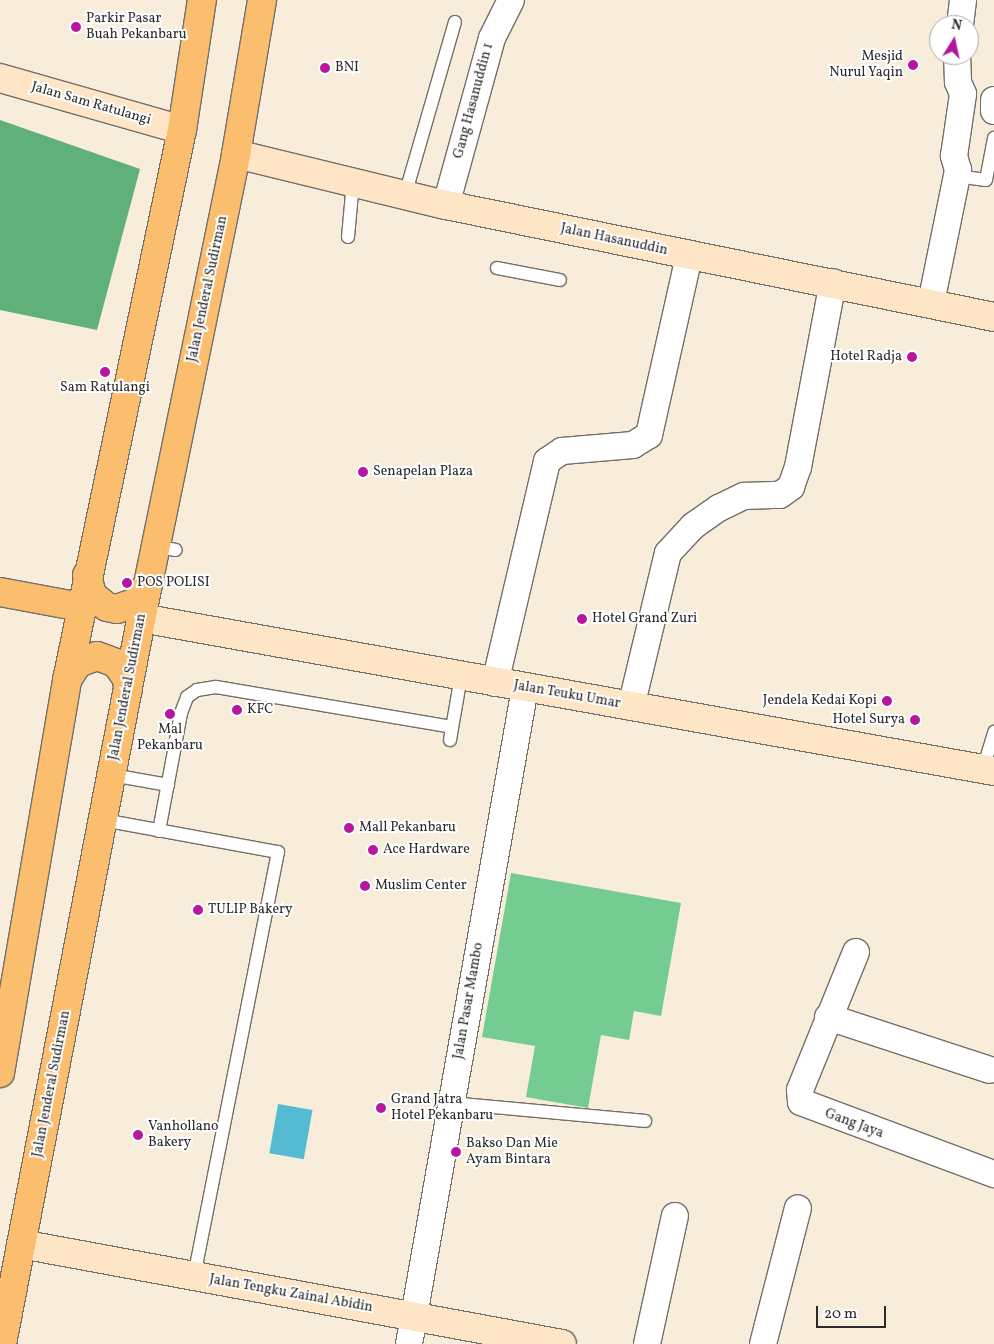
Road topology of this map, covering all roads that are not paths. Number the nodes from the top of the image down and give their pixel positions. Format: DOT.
graph roads {
  1 [pos="202,0"];
  2 [pos="262,0"];
  3 [pos="511,0"];
  4 [pos="963,0"];
  5 [pos="961,15"];
  6 [pos="455,22"];
  7 [pos="957,65"];
  8 [pos="0,78"];
  9 [pos="994,100"];
  10 [pos="994,111"];
  11 [pos="182,130"];
  12 [pos="994,138"];
  13 [pos="236,154"];
  14 [pos="957,176"];
  15 [pos="353,182"];
  16 [pos="405,195"];
  17 [pos="446,205"];
  18 [pos="348,237"];
  19 [pos="688,256"];
  20 [pos="497,268"];
  21 [pos="560,280"];
  22 [pos="833,282"];
  23 [pos="930,303"];
  24 [pos="994,317"];
  25 [pos="87,575"];
  26 [pos="148,584"];
  27 [pos="0,592"];
  28 [pos="81,607"];
  29 [pos="141,618"];
  30 [pos="461,676"];
  31 [pos="67,680"];
  32 [pos="495,683"];
  33 [pos="525,688"];
  34 [pos="128,689"];
  35 [pos="631,707"];
  36 [pos="994,732"];
  37 [pos="988,770"];
  38 [pos="112,775"];
  39 [pos="168,785"];
  40 [pos="103,820"];
  41 [pos="159,831"];
  42 [pos="856,952"];
  43 [pos="828,1017"];
  44 [pos="1,1067"];
  45 [pos="990,1070"];
  46 [pos="451,1103"];
  47 [pos="645,1121"];
  48 [pos="994,1174"];
  49 [pos="798,1208"];
  50 [pos="675,1216"];
  51 [pos="21,1244"];
  52 [pos="194,1276"];
  53 [pos="414,1315"];
  54 [pos="2,1344"];
  55 [pos="409,1344"];
  56 [pos="562,1344"];
  57 [pos="647,1344"];
  58 [pos="763,1344"];
  1 -- 11 [label="main road"];
  2 -- 13 [label="main road, Jalan Jenderal Sudirman"];
  3 -- 17 [label="street, Gang Hasanuddin 1"];
  4 -- 5 [label="street"];
  6 -- 16 [label="lane"];
  7 -- 14 [label="street"];
  8 -- 11 [label="street, Jalan Sam Ratulangi"];
  9 -- 10 [label="street"];
  11 -- 25 [label="main road"];
  12 -- 14 [label="lane"];
  13 -- 15 [label="street, Jalan Hasanuddin"];
  13 -- 26 [label="main road, Jalan Jenderal Sudirman"];
  14 -- 23 [label="street"];
  15 -- 16 [label="street, Jalan Hasanuddin"];
  15 -- 18 [label="lane"];
  16 -- 17 [label="street, Jalan Hasanuddin"];
  17 -- 19 [label="street, Jalan Hasanuddin"];
  19 -- 22 [label="street, Jalan Hasanuddin"];
  19 -- 32 [label="street"];
  20 -- 21 [label="lane"];
  22 -- 23 [label="street, Jalan Hasanuddin"];
  22 -- 35 [label="street"];
  23 -- 24 [label="street, Jalan Hasanuddin"];
  25 -- 26 [label="main road"];
  25 -- 28 [label="main road"];
  26 -- 29 [label="main road, Jalan Jenderal Sudirman"];
  27 -- 28 [label="main road"];
  28 -- 31 [label="main road"];
  29 -- 30 [label="street, Jalan Teuku Umar"];
  29 -- 34 [label="main road, Jalan Jenderal Sudirman"];
  30 -- 32 [label="street, Jalan Teuku Umar"];
  30 -- 39 [label="lane"];
  31 -- 34 [label="main road"];
  31 -- 44 [label="main road"];
  32 -- 33 [label="street, Jalan Teuku Umar"];
  33 -- 35 [label="street, Jalan Teuku Umar"];
  33 -- 46 [label="street, Jalan Pasar Mambo"];
  34 -- 38 [label="main road, Jalan Jenderal Sudirman"];
  35 -- 37 [label="street, Jalan Teuku Umar"];
  36 -- 37 [label="lane"];
  38 -- 39 [label="lane"];
  38 -- 40 [label="main road, Jalan Jenderal Sudirman"];
  39 -- 41 [label="lane"];
  40 -- 41 [label="lane"];
  40 -- 51 [label="main road, Jalan Jenderal Sudirman"];
  41 -- 52 [label="lane"];
  42 -- 43 [label="street, Gang Jaya"];
  43 -- 45 [label="street"];
  43 -- 48 [label="street, Gang Jaya"];
  46 -- 47 [label="lane"];
  46 -- 53 [label="street, Jalan Pasar Mambo"];
  49 -- 58 [label="street"];
  50 -- 57 [label="street"];
  51 -- 52 [label="street, Jalan Tengku Zainal Abidin"];
  51 -- 54 [label="main road, Jalan Jenderal Sudirman"];
  52 -- 53 [label="street, Jalan Tengku Zainal Abidin"];
  53 -- 55 [label="street, Jalan Pasar Mambo"];
  53 -- 56 [label="street, Jalan Tengku Zainal Abidin"];
}
